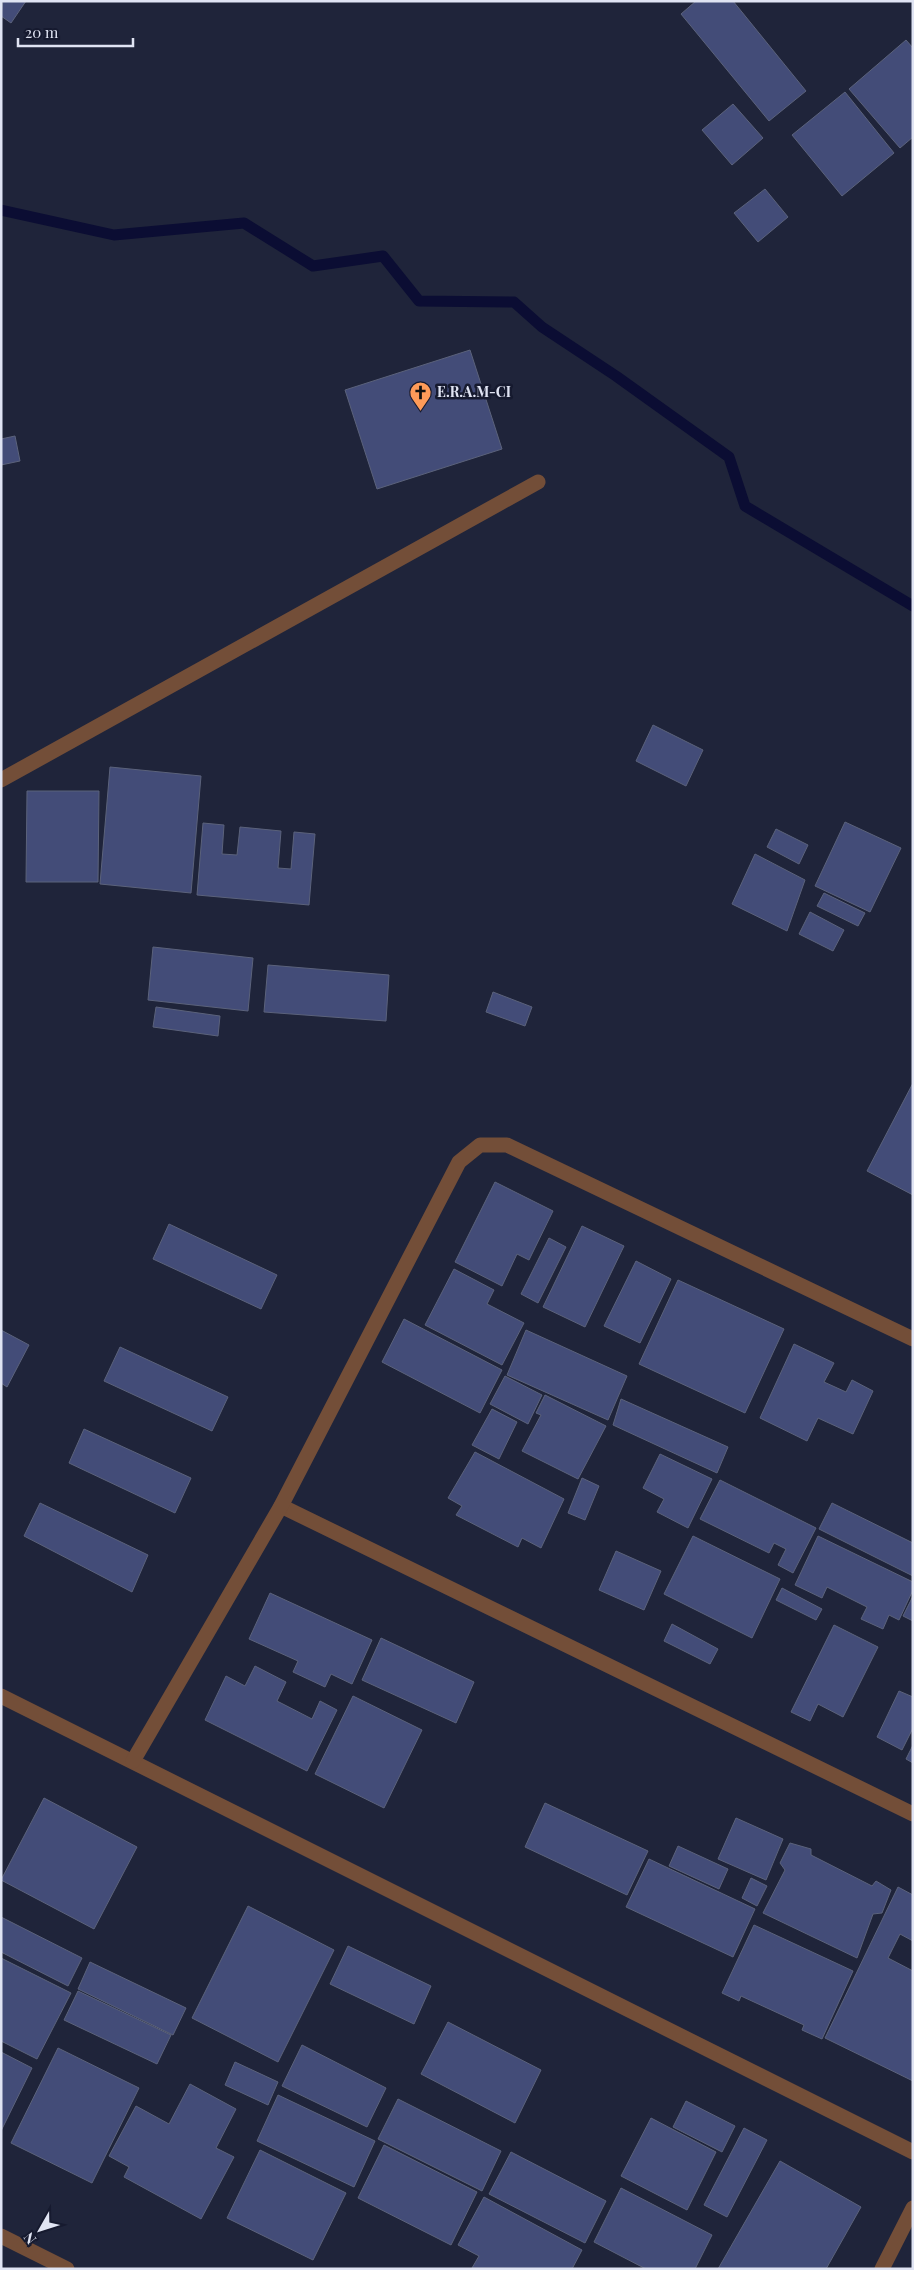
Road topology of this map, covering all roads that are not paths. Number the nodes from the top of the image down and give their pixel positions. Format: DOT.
graph roads {
  1 [pos="538,482"];
  2 [pos="1,780"];
  3 [pos="913,1339"];
  4 [pos="281,1506"];
  5 [pos="1,1696"];
  6 [pos="133,1761"];
  7 [pos="913,1814"];
  8 [pos="913,2152"];
  9 [pos="913,2208"];
  10 [pos="1,2236"];
  11 [pos="67,2269"];
  12 [pos="882,2269"];
  1 -- 2 [label="street"];
  3 -- 4 [label="street"];
  4 -- 6 [label="street"];
  4 -- 7 [label="street"];
  5 -- 6 [label="street"];
  6 -- 8 [label="street"];
  9 -- 12 [label="street"];
  10 -- 11 [label="street"];
}
